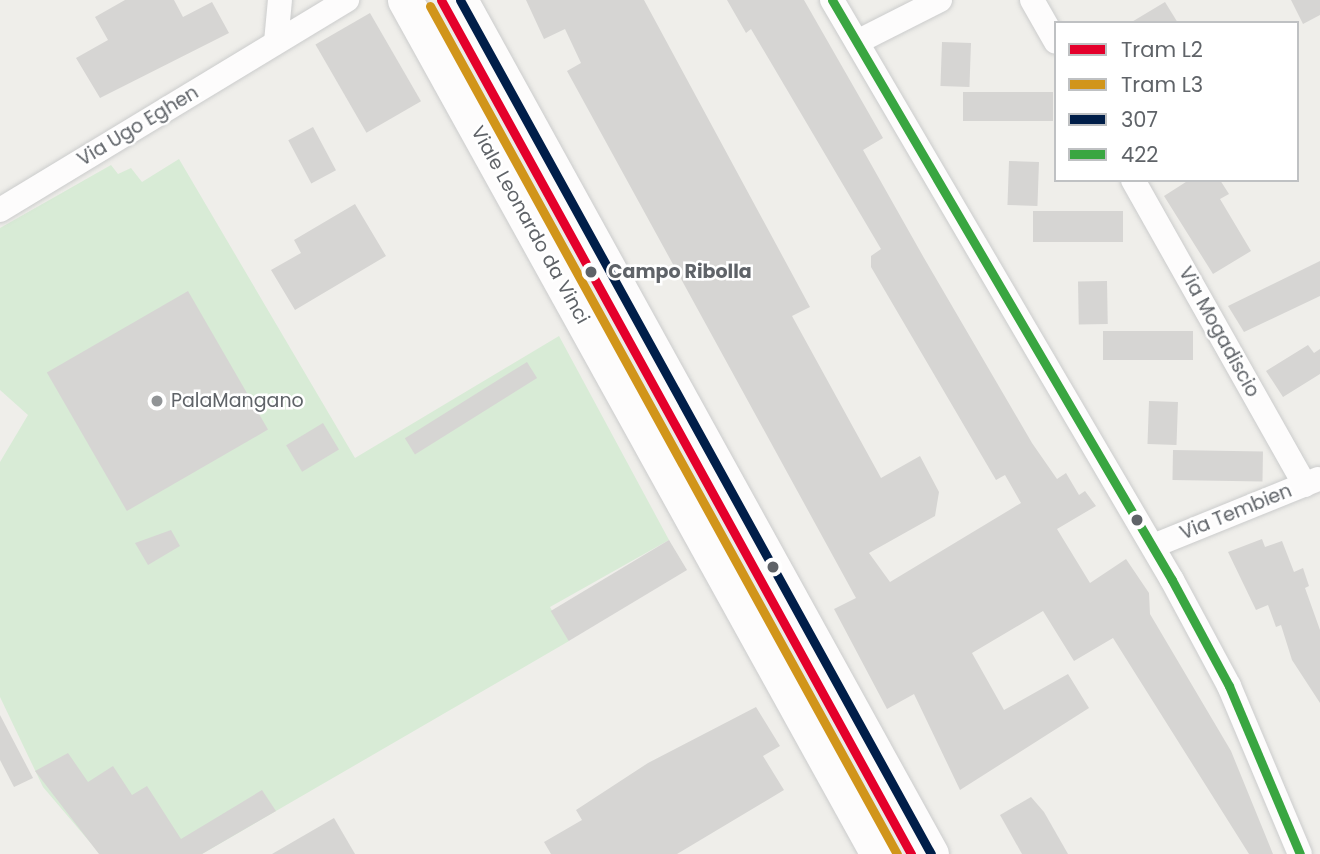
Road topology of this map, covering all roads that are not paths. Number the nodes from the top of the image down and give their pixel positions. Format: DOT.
graph roads {
  1 [pos="280,0"];
  2 [pos="347,0"];
  3 [pos="405,0"];
  4 [pos="460,0"];
  5 [pos="832,0"];
  6 [pos="940,0"];
  7 [pos="1032,0"];
  8 [pos="1054,38"];
  9 [pos="276,42"];
  10 [pos="856,42"];
  11 [pos="1134,182"];
  12 [pos="0,210"];
  13 [pos="1312,481"];
  14 [pos="1153,545"];
  15 [pos="887,774"];
  16 [pos="846,797"];
  17 [pos="878,854"];
  18 [pos="931,854"];
  19 [pos="1300,854"];
  1 -- 9 [label="street"];
  2 -- 9 [label="street, Via Ugo Eghen"];
  3 -- 16 [label="street, Viale Leonardo da Vinci"];
  4 -- 15 [label="street"];
  5 -- 10 [label="street"];
  6 -- 10 [label="street"];
  7 -- 8 [label="street"];
  9 -- 12 [label="street, Via Ugo Eghen"];
  10 -- 14 [label="street"];
  11 -- 13 [label="street, Via Mogadiscio"];
  13 -- 14 [label="street, Via Tembien"];
  14 -- 19 [label="street"];
  15 -- 16 [label="street"];
  15 -- 18 [label="street"];
  16 -- 17 [label="street, Viale Leonardo da Vinci"];
}
